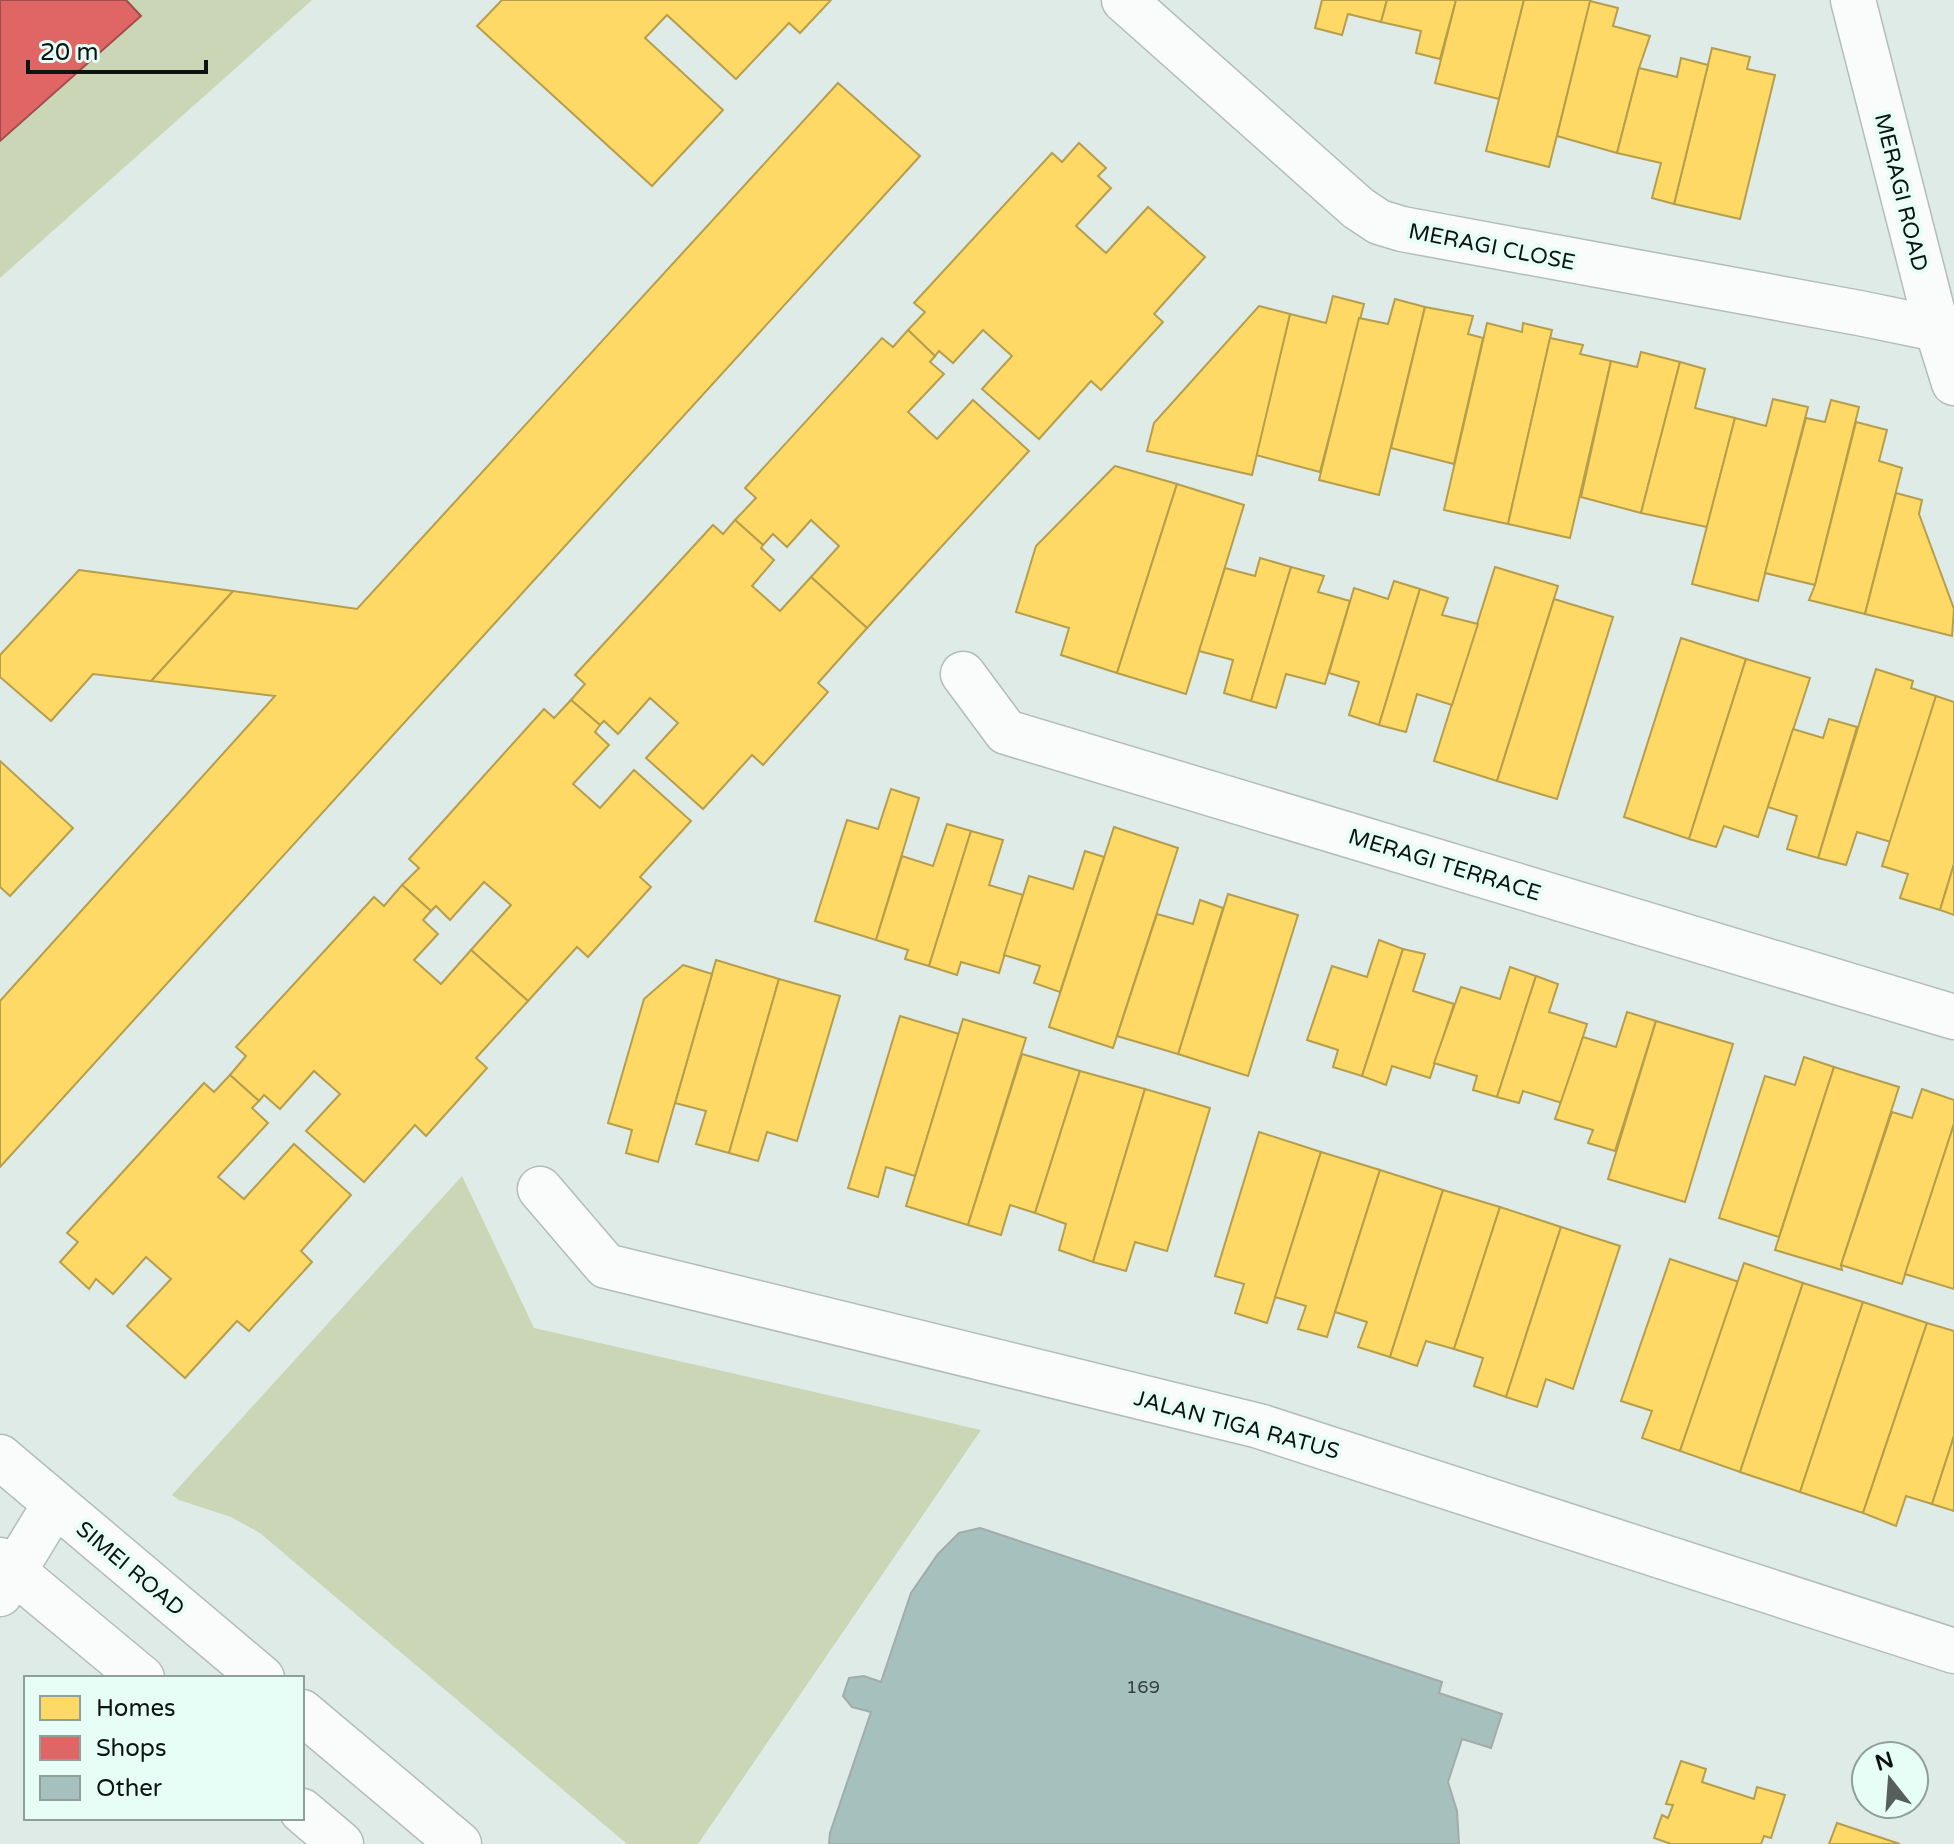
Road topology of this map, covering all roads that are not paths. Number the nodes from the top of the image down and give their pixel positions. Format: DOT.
graph roads {
  1 [pos="1124,0"];
  2 [pos="1853,0"];
  3 [pos="1937,329"];
  4 [pos="1954,383"];
  5 [pos="963,674"];
  6 [pos="1954,1017"];
  7 [pos="540,1189"];
  8 [pos="0,1457"];
  9 [pos="55,1504"];
  10 [pos="5,1575"];
  11 [pos="1954,1651"];
  12 [pos="139,1676"];
  13 [pos="260,1676"];
  14 [pos="304,1714"];
  15 [pos="304,1813"];
  16 [pos="341,1844"];
  17 [pos="459,1844"];
  1 -- 3 [label="street, MERAGI CLOSE"];
  2 -- 3 [label="street, MERAGI ROAD"];
  3 -- 4 [label="street, MERAGI ROAD"];
  5 -- 6 [label="street, MERAGI TERRACE"];
  7 -- 11 [label="street, JALAN TIGA RATUS"];
  8 -- 9 [label="street, SIMEI ROAD"];
  9 -- 10 [label="street"];
  9 -- 13 [label="street, SIMEI ROAD"];
  10 -- 12 [label="street"];
  14 -- 17 [label="street"];
  15 -- 16 [label="street"];
}
